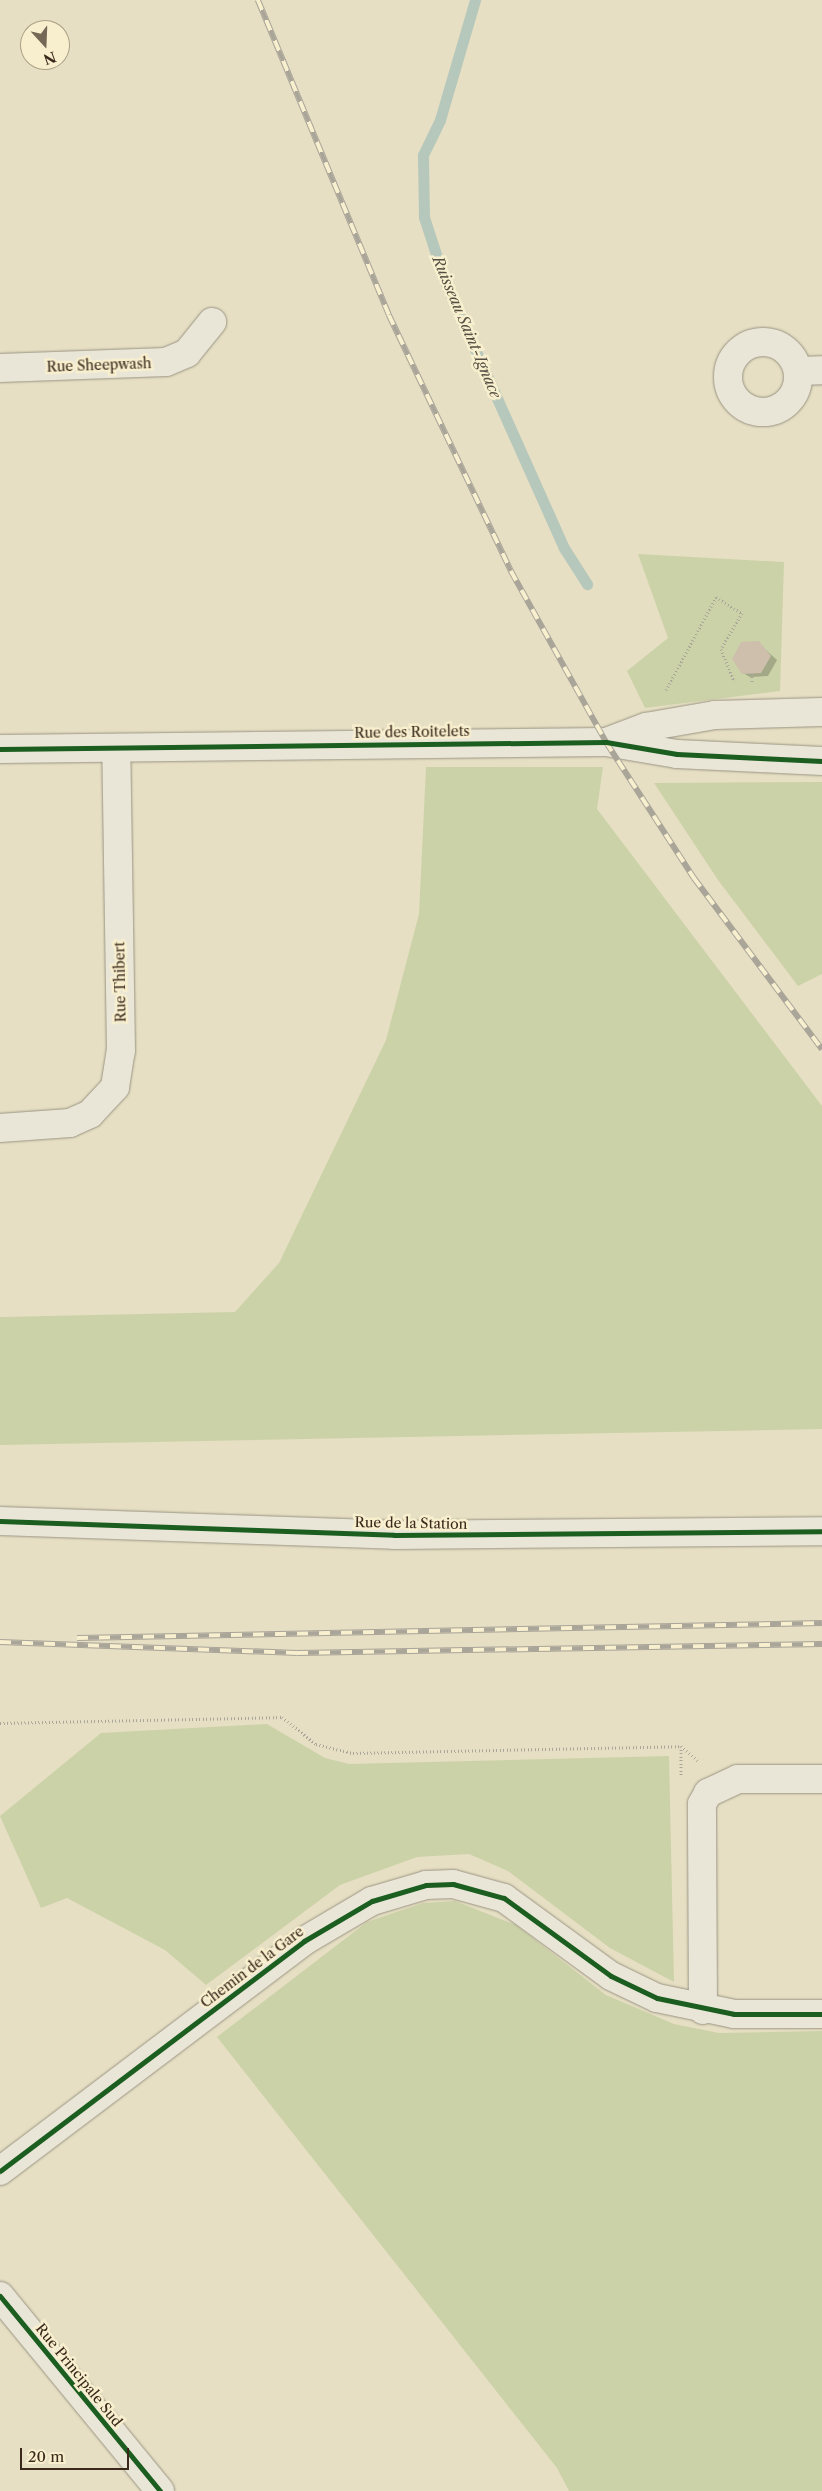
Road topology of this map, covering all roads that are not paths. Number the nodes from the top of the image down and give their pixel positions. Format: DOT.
graph roads {
  1 [pos="212,322"];
  2 [pos="0,368"];
  3 [pos="822,712"];
  4 [pos="606,742"];
  5 [pos="116,748"];
  6 [pos="0,750"];
  7 [pos="822,761"];
  8 [pos="0,1128"];
  9 [pos="0,1522"];
  10 [pos="822,1531"];
  11 [pos="822,1778"];
  12 [pos="703,2010"];
  13 [pos="822,2014"];
  14 [pos="0,2171"];
  15 [pos="0,2296"];
  16 [pos="160,2491"];
  1 -- 2 [label="street, Rue Sheepwash"];
  3 -- 4 [label="street, Rue des Roitelets"];
  4 -- 5 [label="street, Rue des Roitelets"];
  4 -- 7 [label="street, Rue des Roitelets"];
  5 -- 6 [label="street, Rue des Roitelets"];
  5 -- 8 [label="street, Rue Thibert"];
  9 -- 10 [label="street, Rue de la Station"];
  11 -- 12 [label="street"];
  12 -- 13 [label="street, Chemin de la Gare"];
  12 -- 14 [label="street, Chemin de la Gare"];
  15 -- 16 [label="street, Rue Principale Sud"];
}
